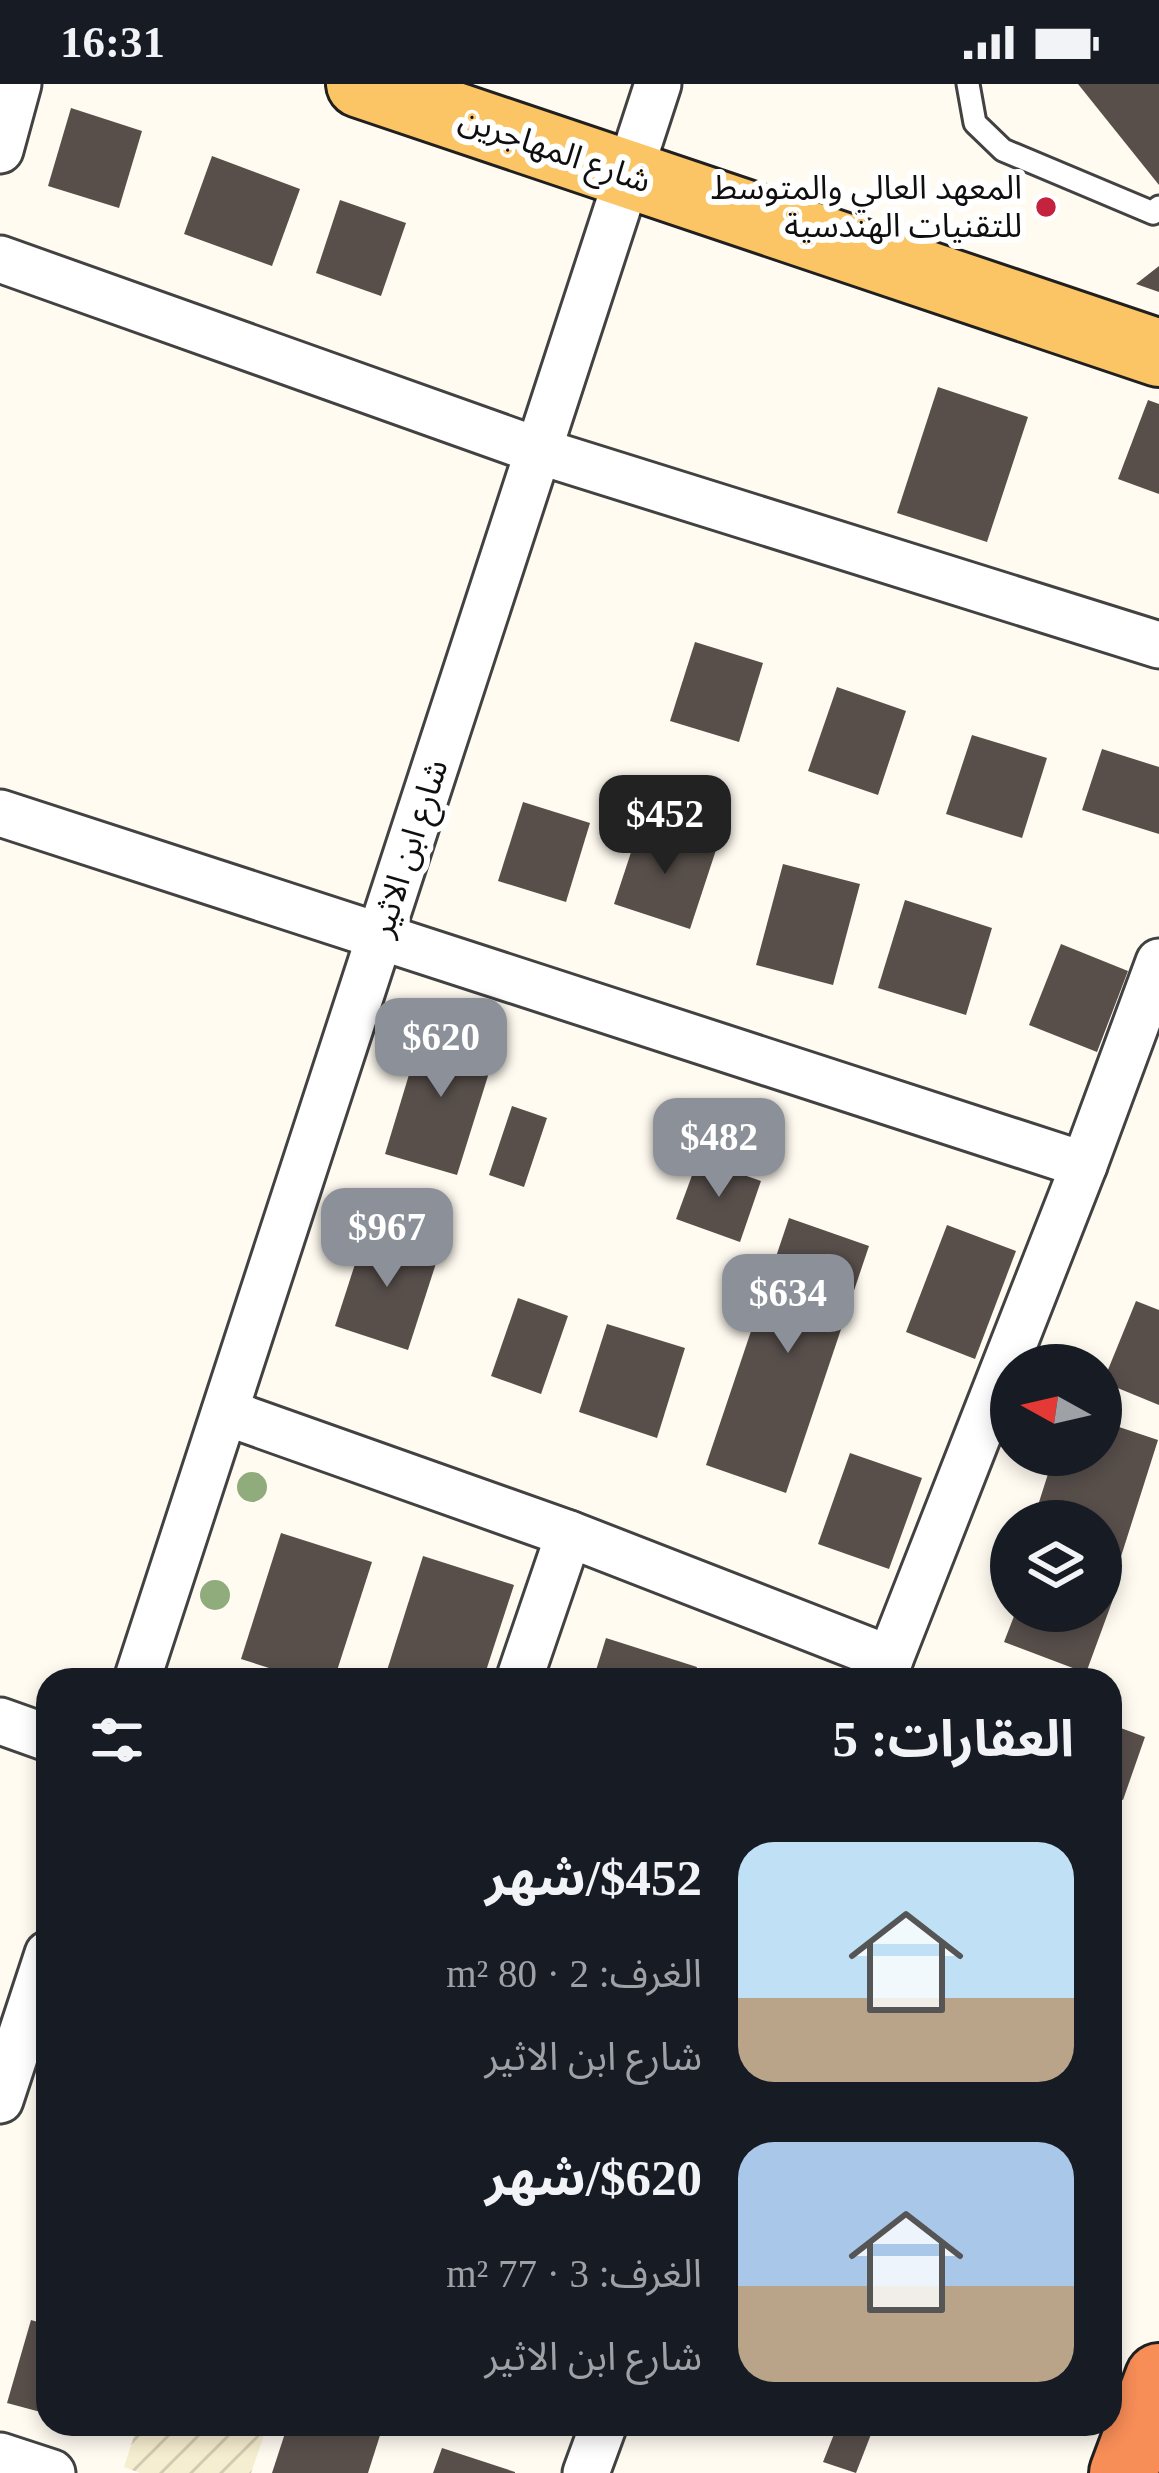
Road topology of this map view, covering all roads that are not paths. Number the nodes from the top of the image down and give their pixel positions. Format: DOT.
graph roads {
  1 [pos="18,84"];
  2 [pos="360,84"];
  3 [pos="658,84"];
  4 [pos="968,84"];
  5 [pos="0,150"];
  6 [pos="629,175"];
  7 [pos="1159,207"];
  8 [pos="0,259"];
  9 [pos="1159,353"];
  10 [pos="539,451"];
  11 [pos="1159,644"];
  12 [pos="0,813"];
  13 [pos="380,937"];
  14 [pos="1159,962"];
  15 [pos="1084,1165"];
  16 [pos="225,1412"];
  17 [pos="569,1534"];
  18 [pos="141,1668"];
  19 [pos="523,1668"];
  20 [pos="881,1668"];
  21 [pos="887,1668"];
  22 [pos="0,1721"];
  23 [pos="36,1734"];
  24 [pos="26,2003"];
  25 [pos="0,2100"];
  26 [pos="1159,2377"];
  27 [pos="600,2436"];
  28 [pos="0,2456"];
  29 [pos="52,2473"];
  30 [pos="586,2473"];
  31 [pos="1123,2473"];
  1 -- 5 [label="street"];
  2 -- 6 [label="main road, شارع المهاجرين"];
  3 -- 6 [label="street, شارع ابن الاثير"];
  4 -- 7 [label="lane"];
  6 -- 9 [label="main road, شارع المهاجرين"];
  6 -- 10 [label="street, شارع ابن الاثير"];
  8 -- 10 [label="street"];
  10 -- 11 [label="street"];
  10 -- 13 [label="street, شارع ابن الاثير"];
  12 -- 13 [label="street"];
  13 -- 15 [label="street"];
  13 -- 16 [label="street, شارع ابن الاثير"];
  14 -- 15 [label="street"];
  15 -- 21 [label="street"];
  16 -- 17 [label="street"];
  16 -- 18 [label="street, شارع ابن الاثير"];
  17 -- 19 [label="street"];
  17 -- 20 [label="street"];
  22 -- 23 [label="street"];
  24 -- 25 [label="street"];
  26 -- 31 [label="highway"];
  27 -- 30 [label="street"];
  28 -- 29 [label="street"];
}
